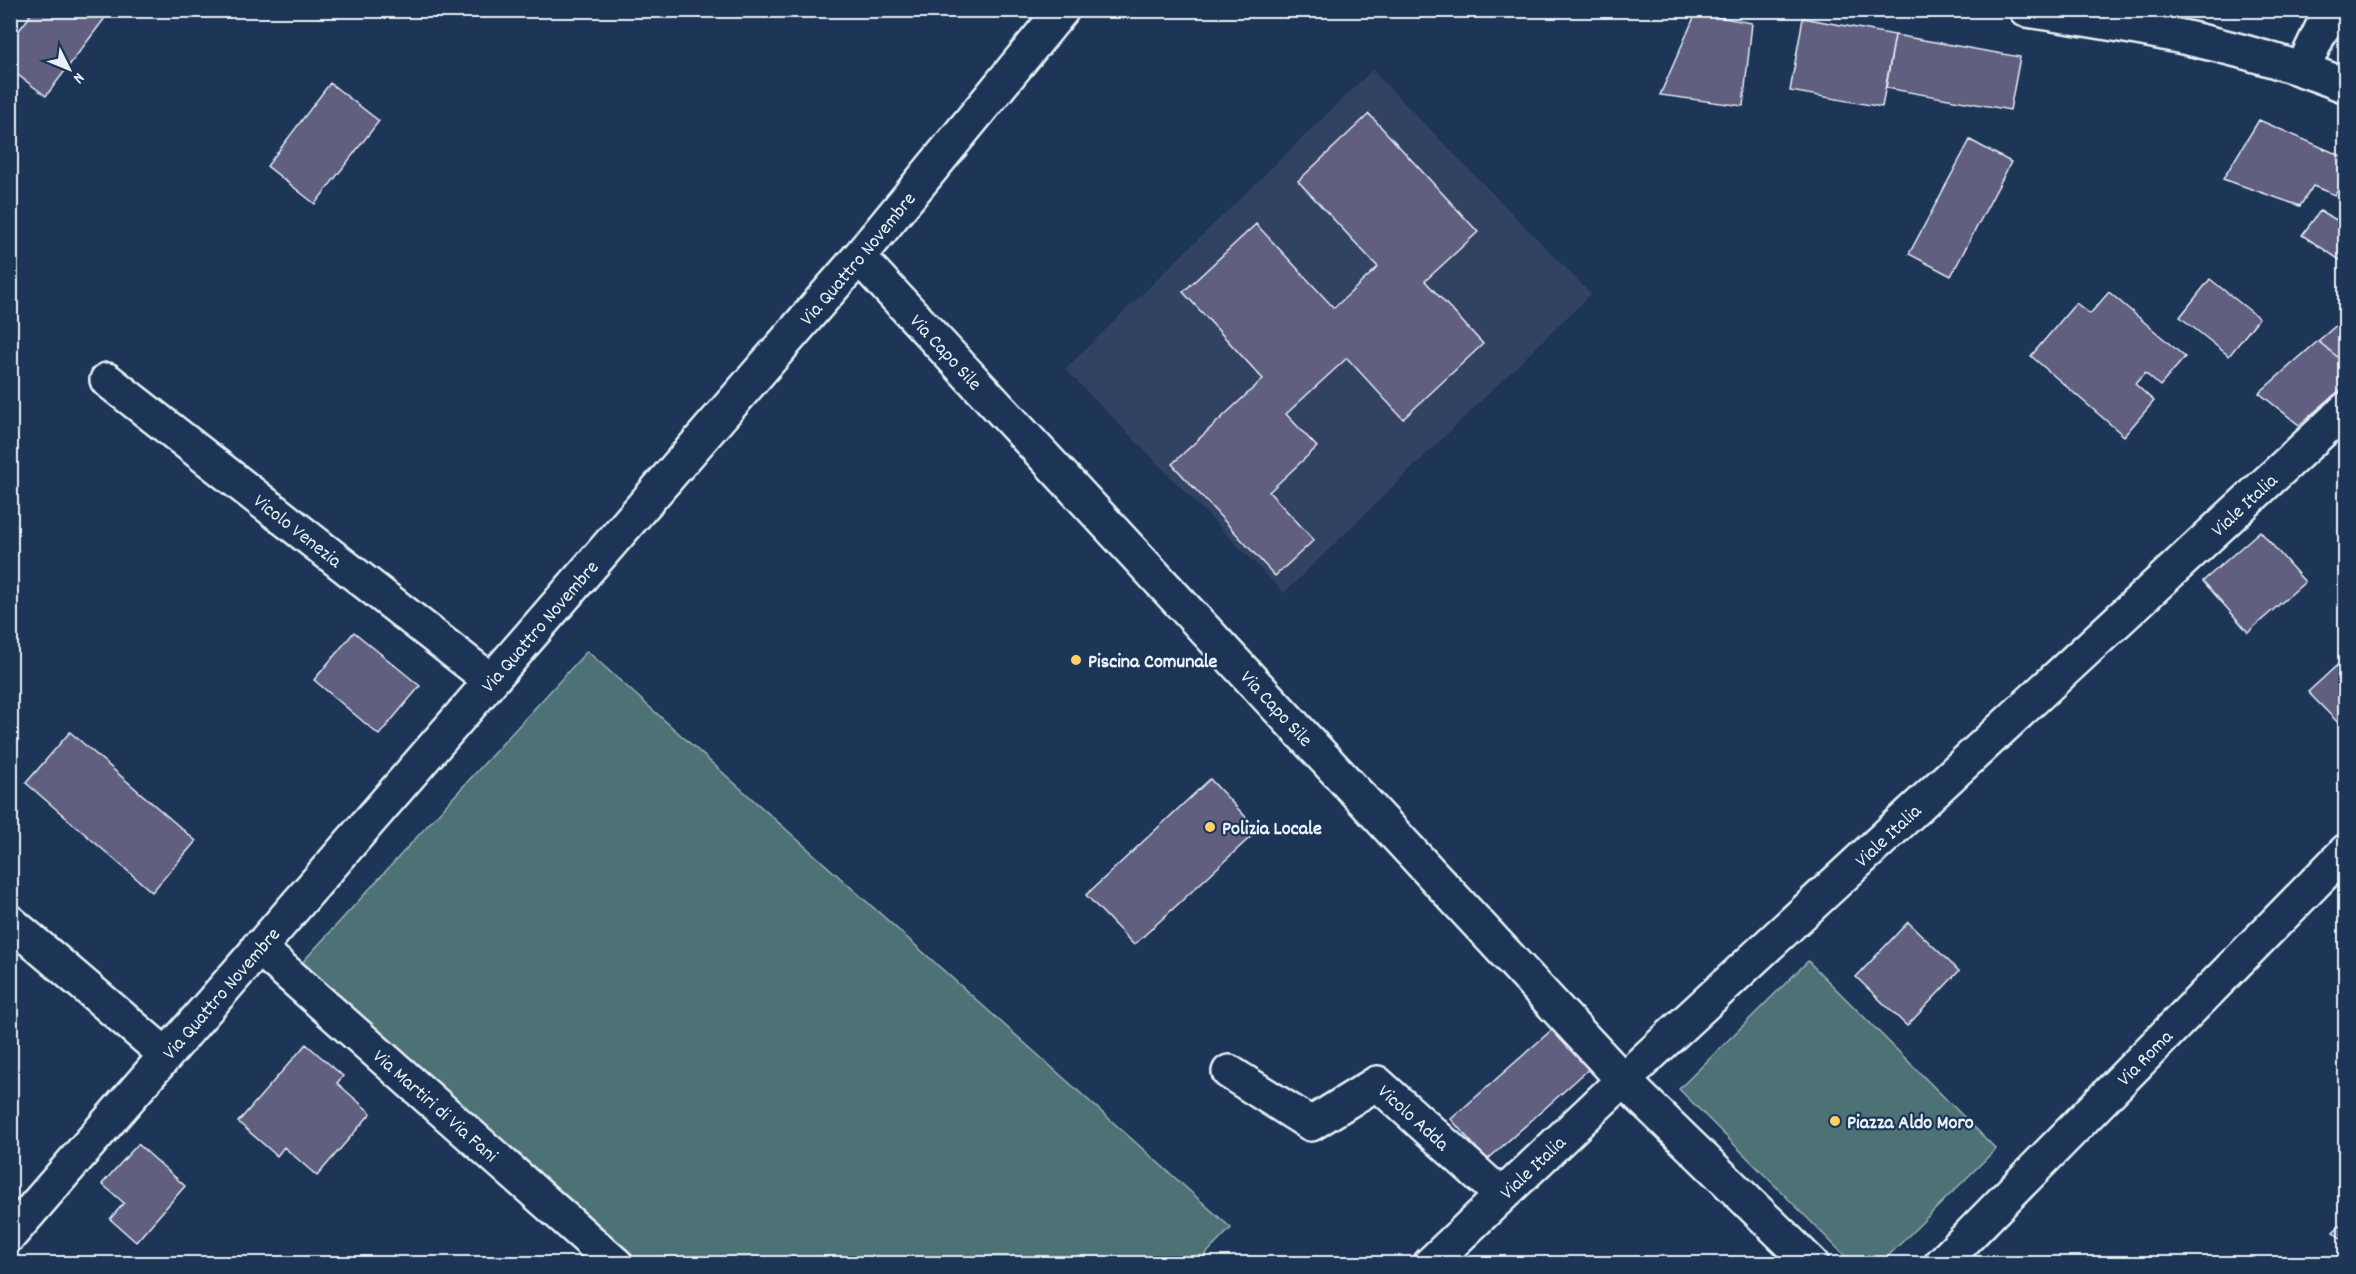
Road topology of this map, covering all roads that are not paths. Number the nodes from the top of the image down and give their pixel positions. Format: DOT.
graph roads {
  1 [pos="1062,10"];
  2 [pos="2026,10"];
  3 [pos="2336,10"];
  4 [pos="2303,68"];
  5 [pos="2346,86"];
  6 [pos="859,257"];
  7 [pos="108,380"];
  8 [pos="2346,409"];
  9 [pos="490,680"];
  10 [pos="2346,851"];
  11 [pos="10,922"];
  12 [pos="258,947"];
  13 [pos="166,1055"];
  14 [pos="1229,1072"];
  15 [pos="1623,1080"];
  16 [pos="1500,1194"];
  17 [pos="10,1234"];
  18 [pos="616,1263"];
  19 [pos="1430,1263"];
  20 [pos="1812,1263"];
  21 [pos="1941,1263"];
  1 -- 6 [label="street, Via Quattro Novembre"];
  2 -- 4 [label="street"];
  3 -- 4 [label="street"];
  4 -- 5 [label="street"];
  6 -- 9 [label="street, Via Quattro Novembre"];
  6 -- 15 [label="street, Via Capo Sile"];
  7 -- 9 [label="street, Vicolo Venezia"];
  8 -- 15 [label="street, Viale Italia"];
  9 -- 12 [label="street, Via Quattro Novembre"];
  10 -- 21 [label="street, Via Roma"];
  11 -- 13 [label="street"];
  12 -- 13 [label="street, Via Quattro Novembre"];
  12 -- 18 [label="street, Via Martiri di Via Fani"];
  13 -- 17 [label="street, Via Quattro Novembre"];
  14 -- 16 [label="street, Vicolo Adda"];
  15 -- 16 [label="street, Viale Italia"];
  15 -- 20 [label="street"];
  16 -- 19 [label="street, Viale Italia"];
}
